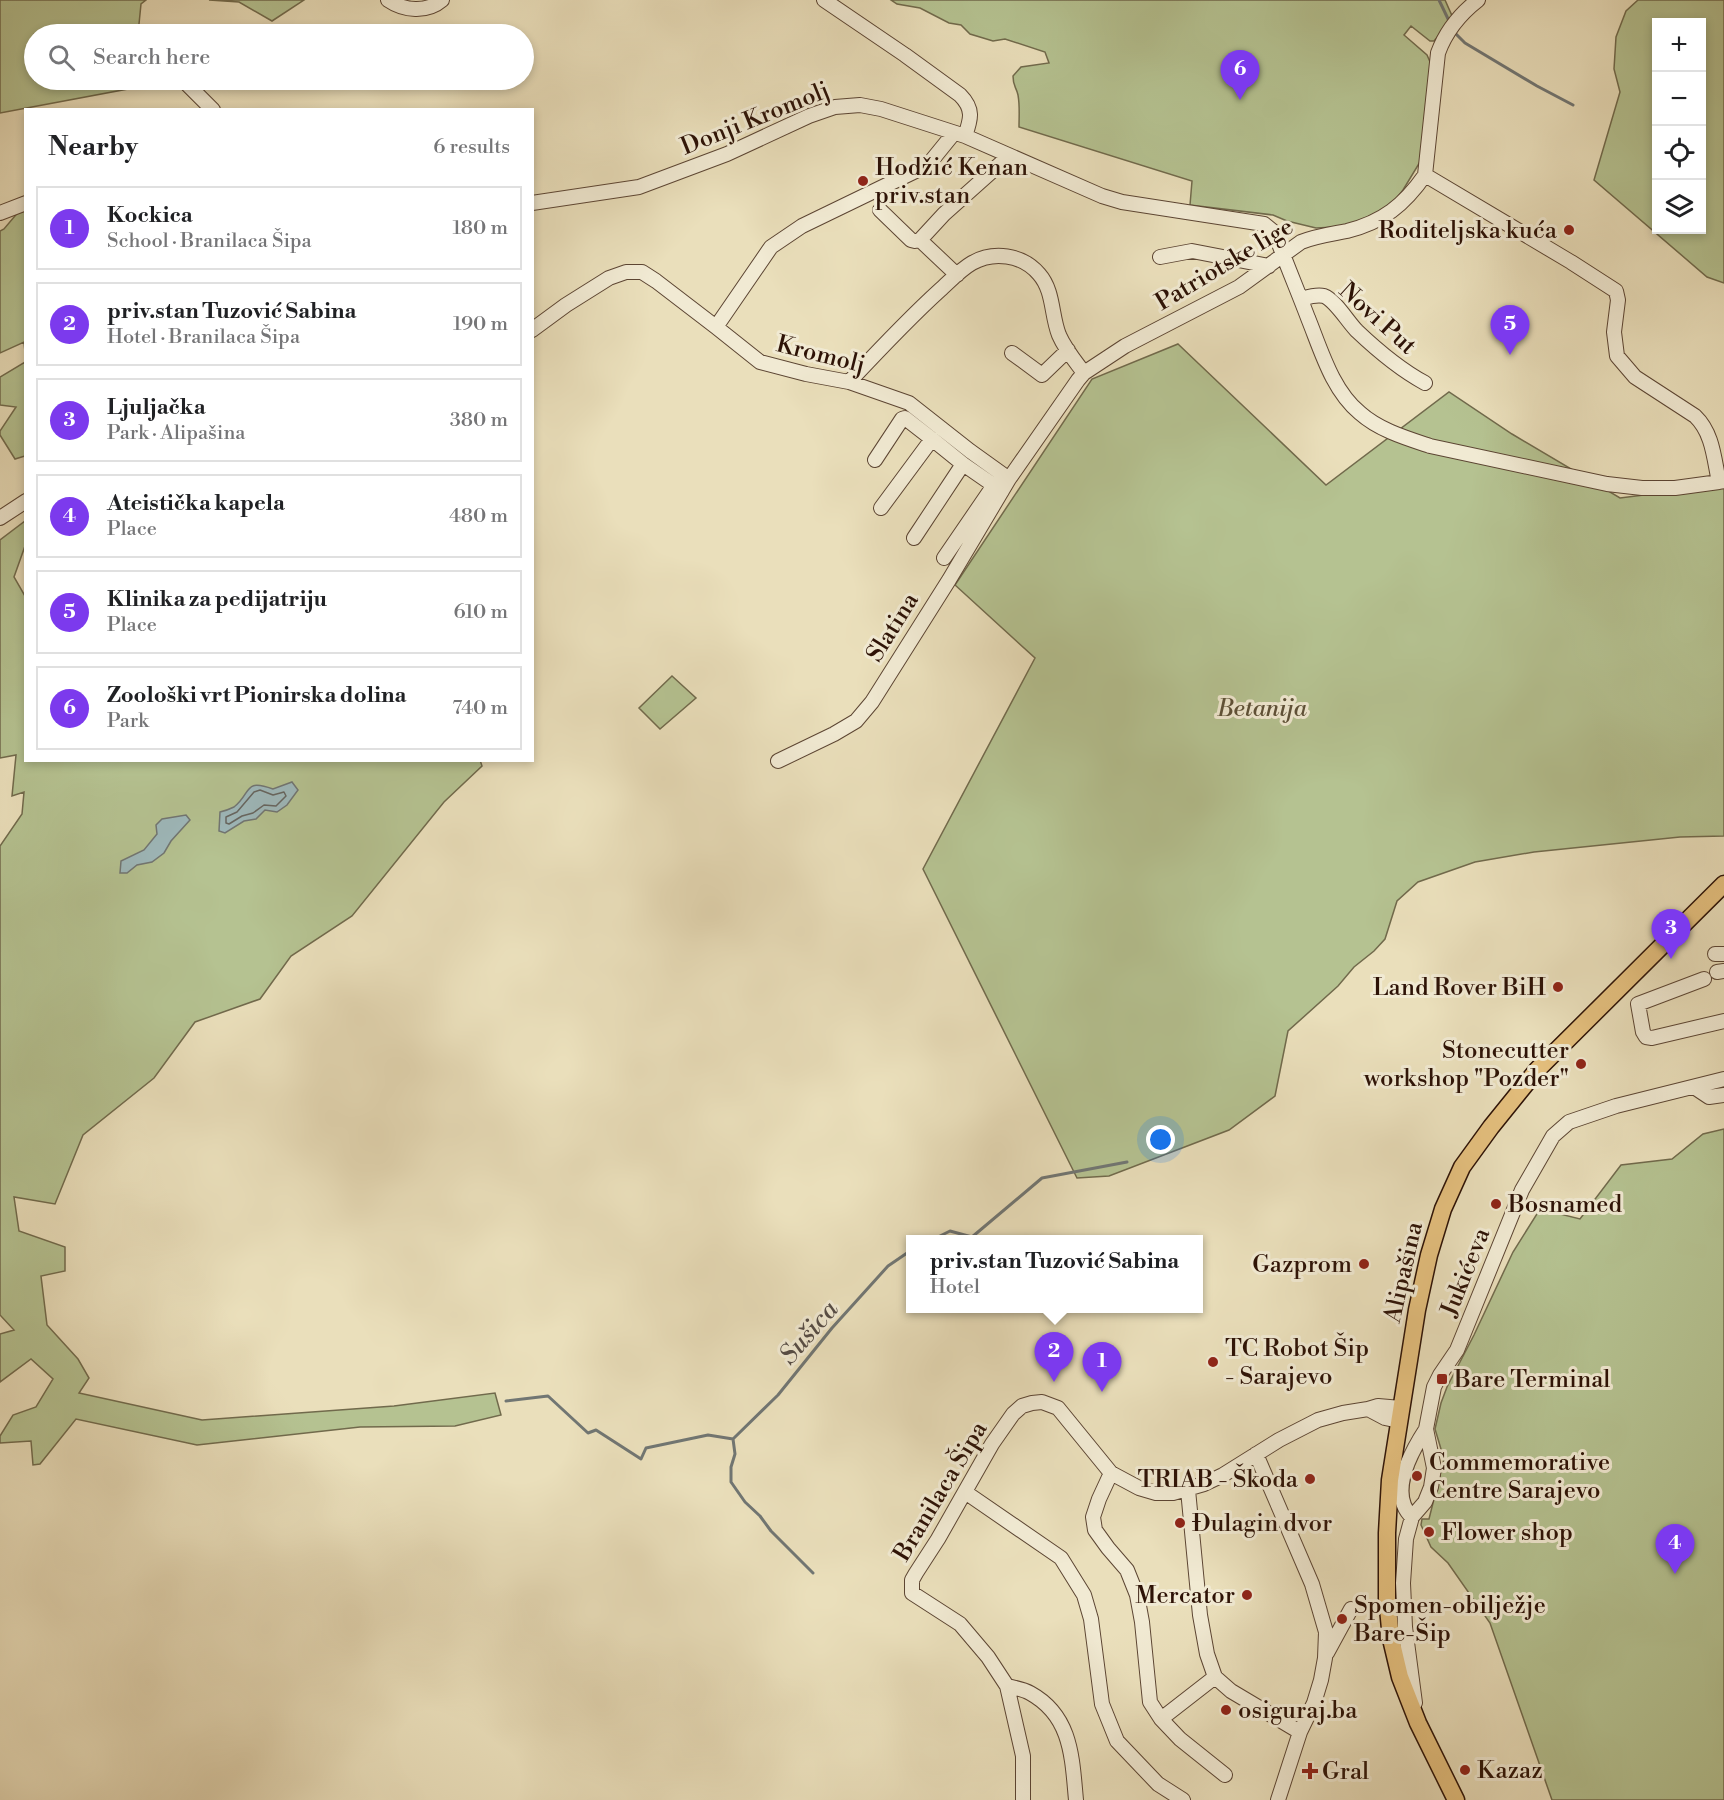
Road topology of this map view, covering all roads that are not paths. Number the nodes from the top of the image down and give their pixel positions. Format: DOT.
graph roads {
  1 [pos="388,0"];
  2 [pos="442,0"];
  3 [pos="824,0"];
  4 [pos="1478,0"];
  5 [pos="193,90"];
  6 [pos="211,108"];
  7 [pos="959,135"];
  8 [pos="1010,156"];
  9 [pos="1425,175"];
  10 [pos="534,203"];
  11 [pos="24,204"];
  12 [pos="880,210"];
  13 [pos="0,213"];
  14 [pos="920,240"];
  15 [pos="1283,256"];
  16 [pos="1160,257"];
  17 [pos="1269,266"];
  18 [pos="957,274"];
  19 [pos="1301,299"];
  20 [pos="716,327"];
  21 [pos="534,329"];
  22 [pos="1068,350"];
  23 [pos="1012,353"];
  24 [pos="1084,373"];
  25 [pos="849,382"];
  26 [pos="1425,383"];
  27 [pos="932,439"];
  28 [pos="875,460"];
  29 [pos="963,464"];
  30 [pos="1722,482"];
  31 [pos="1002,485"];
  32 [pos="24,502"];
  33 [pos="881,508"];
  34 [pos="0,518"];
  35 [pos="914,538"];
  36 [pos="944,558"];
  37 [pos="778,761"];
  38 [pos="1724,884"];
  39 [pos="1704,979"];
  40 [pos="1724,1021"];
  41 [pos="1724,1079"];
  42 [pos="1694,1087"];
  43 [pos="1724,1095"];
  44 [pos="1400,1414"];
  45 [pos="1426,1429"];
  46 [pos="1256,1454"];
  47 [pos="1111,1473"];
  48 [pos="1188,1490"];
  49 [pos="965,1492"];
  50 [pos="1412,1517"];
  51 [pos="1352,1609"];
  52 [pos="1325,1658"];
  53 [pos="1215,1677"];
  54 [pos="1007,1686"];
  55 [pos="1161,1719"];
  56 [pos="1418,1723"];
  57 [pos="1300,1732"];
  58 [pos="1225,1775"];
  59 [pos="1174,1798"];
  60 [pos="1023,1800"];
  61 [pos="1076,1800"];
  62 [pos="1278,1800"];
  63 [pos="1456,1800"];
  1 -- 2 [label="street"];
  3 -- 7 [label="street"];
  4 -- 9 [label="street"];
  5 -- 6 [label="street"];
  7 -- 8 [label="street, Donji Kromolj"];
  7 -- 10 [label="street, Donji Kromolj"];
  7 -- 20 [label="street"];
  8 -- 14 [label="street"];
  8 -- 15 [label="street, Donji Kromolj"];
  9 -- 15 [label="street, Patriotske lige"];
  9 -- 30 [label="street"];
  11 -- 13 [label="street"];
  12 -- 14 [label="street"];
  14 -- 18 [label="street"];
  15 -- 17 [label="street, Patriotske lige"];
  15 -- 19 [label="street, Donji Kromolj"];
  16 -- 17 [label="street"];
  17 -- 24 [label="street, Patriotske lige"];
  18 -- 22 [label="street"];
  18 -- 25 [label="street"];
  19 -- 26 [label="street, Novi Put"];
  19 -- 30 [label="street, Donji Kromolj"];
  20 -- 21 [label="street, Kromolj"];
  20 -- 25 [label="street, Kromolj"];
  22 -- 23 [label="street"];
  22 -- 24 [label="street"];
  24 -- 31 [label="street, Patriotske lige"];
  25 -- 31 [label="street, Kromolj"];
  27 -- 28 [label="street"];
  27 -- 29 [label="street"];
  27 -- 33 [label="street"];
  29 -- 31 [label="street"];
  29 -- 35 [label="street"];
  31 -- 36 [label="street"];
  31 -- 37 [label="street, Slatina"];
  32 -- 34 [label="street"];
  38 -- 44 [label="main road, Alipašina"];
  39 -- 40 [label="street"];
  41 -- 42 [label="street, Jukićeva"];
  42 -- 43 [label="street"];
  42 -- 45 [label="street, Jukićeva"];
  44 -- 46 [label="street, Branilaca Šipa"];
  44 -- 56 [label="main road, Alipašina"];
  45 -- 50 [label="street, Jukićeva"];
  45 -- 50 [label="street, Jukićeva"];
  46 -- 48 [label="street, Branilaca Šipa"];
  46 -- 52 [label="street"];
  47 -- 48 [label="street, Branilaca Šipa"];
  47 -- 49 [label="street, Branilaca Šipa"];
  47 -- 55 [label="street"];
  48 -- 53 [label="street"];
  49 -- 54 [label="street, Branilaca Šipa"];
  49 -- 59 [label="street"];
  50 -- 56 [label="street, Jukićeva"];
  51 -- 52 [label="street"];
  52 -- 57 [label="street"];
  53 -- 55 [label="street"];
  53 -- 57 [label="street"];
  54 -- 60 [label="street, Branilaca Šipa"];
  54 -- 61 [label="street"];
  55 -- 58 [label="street"];
  56 -- 63 [label="main road, Alipašina"];
  57 -- 62 [label="street"];
}
